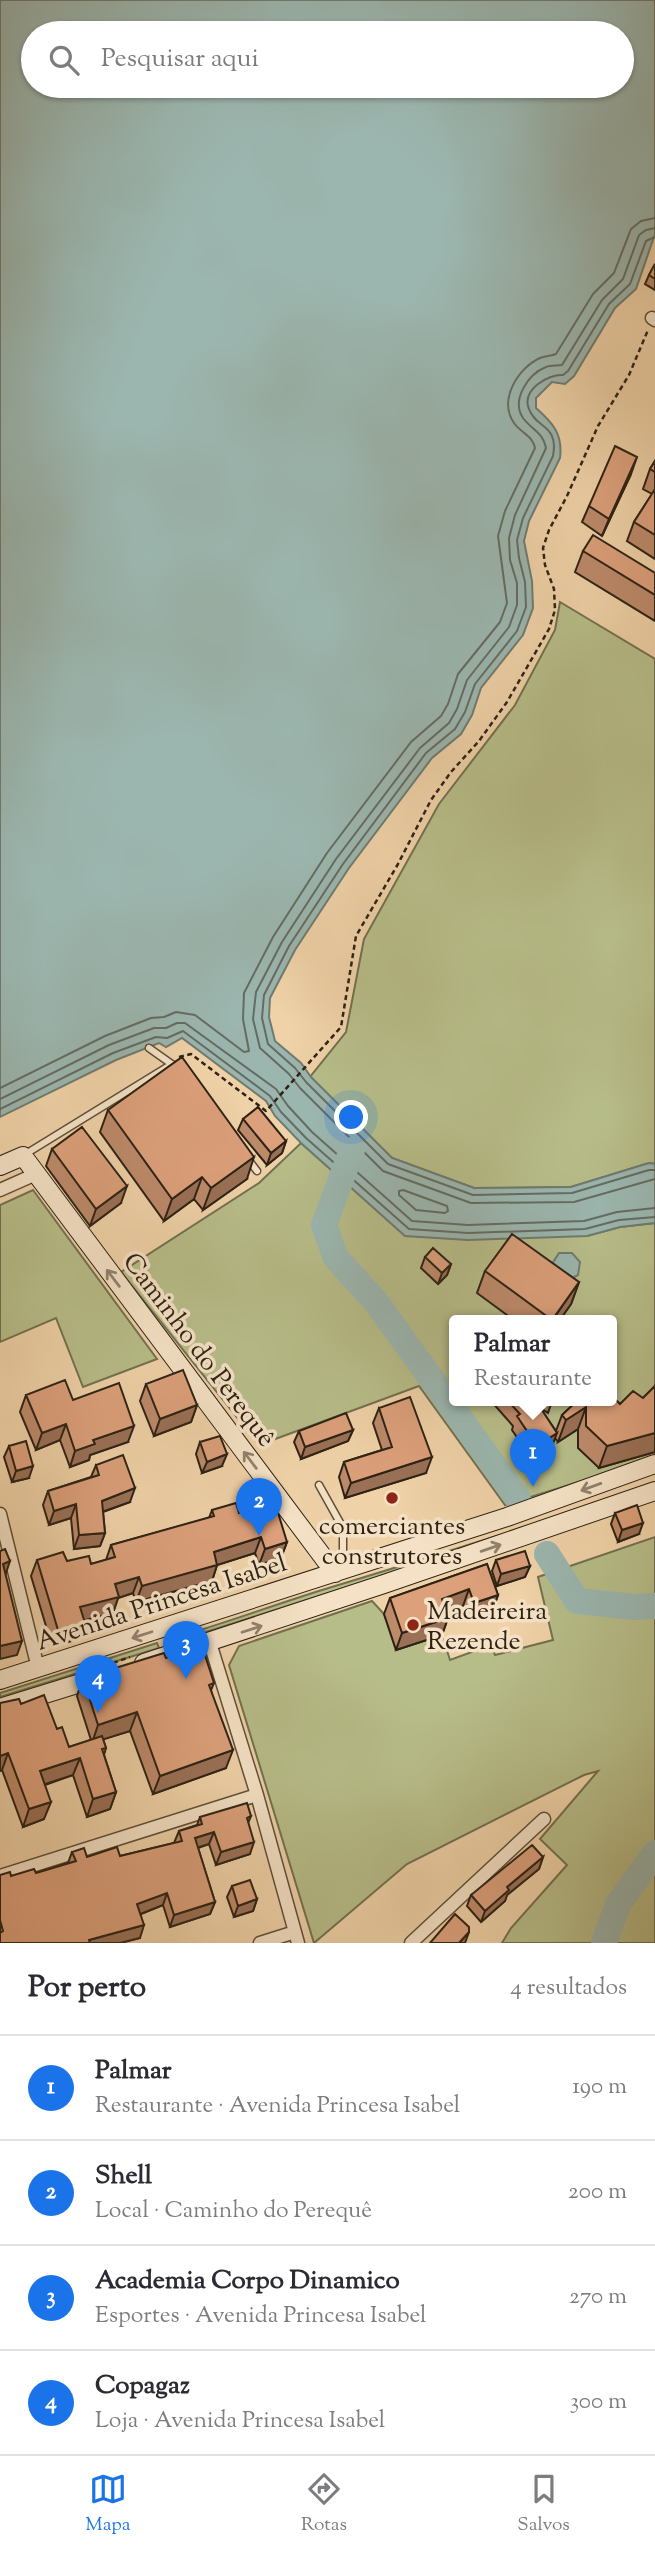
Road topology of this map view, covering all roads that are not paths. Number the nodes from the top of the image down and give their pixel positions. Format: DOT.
graph roads {
  1 [pos="149,1048"];
  2 [pos="170,1062"];
  3 [pos="180,1075"];
  4 [pos="240,1150"];
  5 [pos="23,1156"];
  6 [pos="0,1166"];
  7 [pos="257,1171"];
  8 [pos="36,1174"];
  9 [pos="0,1190"];
  10 [pos="655,1464"];
  11 [pos="319,1485"];
  12 [pos="655,1491"];
  13 [pos="0,1514"];
  14 [pos="339,1572"];
  15 [pos="210,1643"];
  16 [pos="38,1668"];
  17 [pos="0,1680"];
  18 [pos="0,1708"];
  19 [pos="257,1796"];
  20 [pos="544,1819"];
  21 [pos="0,1876"];
  22 [pos="297,1938"];
  23 [pos="260,1943"];
  24 [pos="411,1943"];
  1 -- 2 [label="lane"];
  2 -- 3 [label="lane"];
  2 -- 5 [label="lane"];
  4 -- 7 [label="lane"];
  5 -- 6 [label="main road"];
  5 -- 8 [label="main road, Caminho do Perequê"];
  8 -- 9 [label="street"];
  14 -- 8 [label="main road, Caminho do Perequê, one-way"];
  10 -- 14 [label="main road, Avenida Princesa Isabel, one-way"];
  11 -- 14 [label="lane"];
  15 -- 12 [label="main road, Avenida Princesa Isabel, one-way"];
  13 -- 16 [label="street"];
  14 -- 16 [label="main road, Avenida Princesa Isabel, one-way"];
  15 -- 18 [label="main road, Avenida Princesa Isabel"];
  15 -- 19 [label="street"];
  16 -- 17 [label="main road, Avenida Princesa Isabel"];
  19 -- 21 [label="street"];
  19 -- 22 [label="street"];
  20 -- 24 [label="street"];
  22 -- 23 [label="street"];
}
